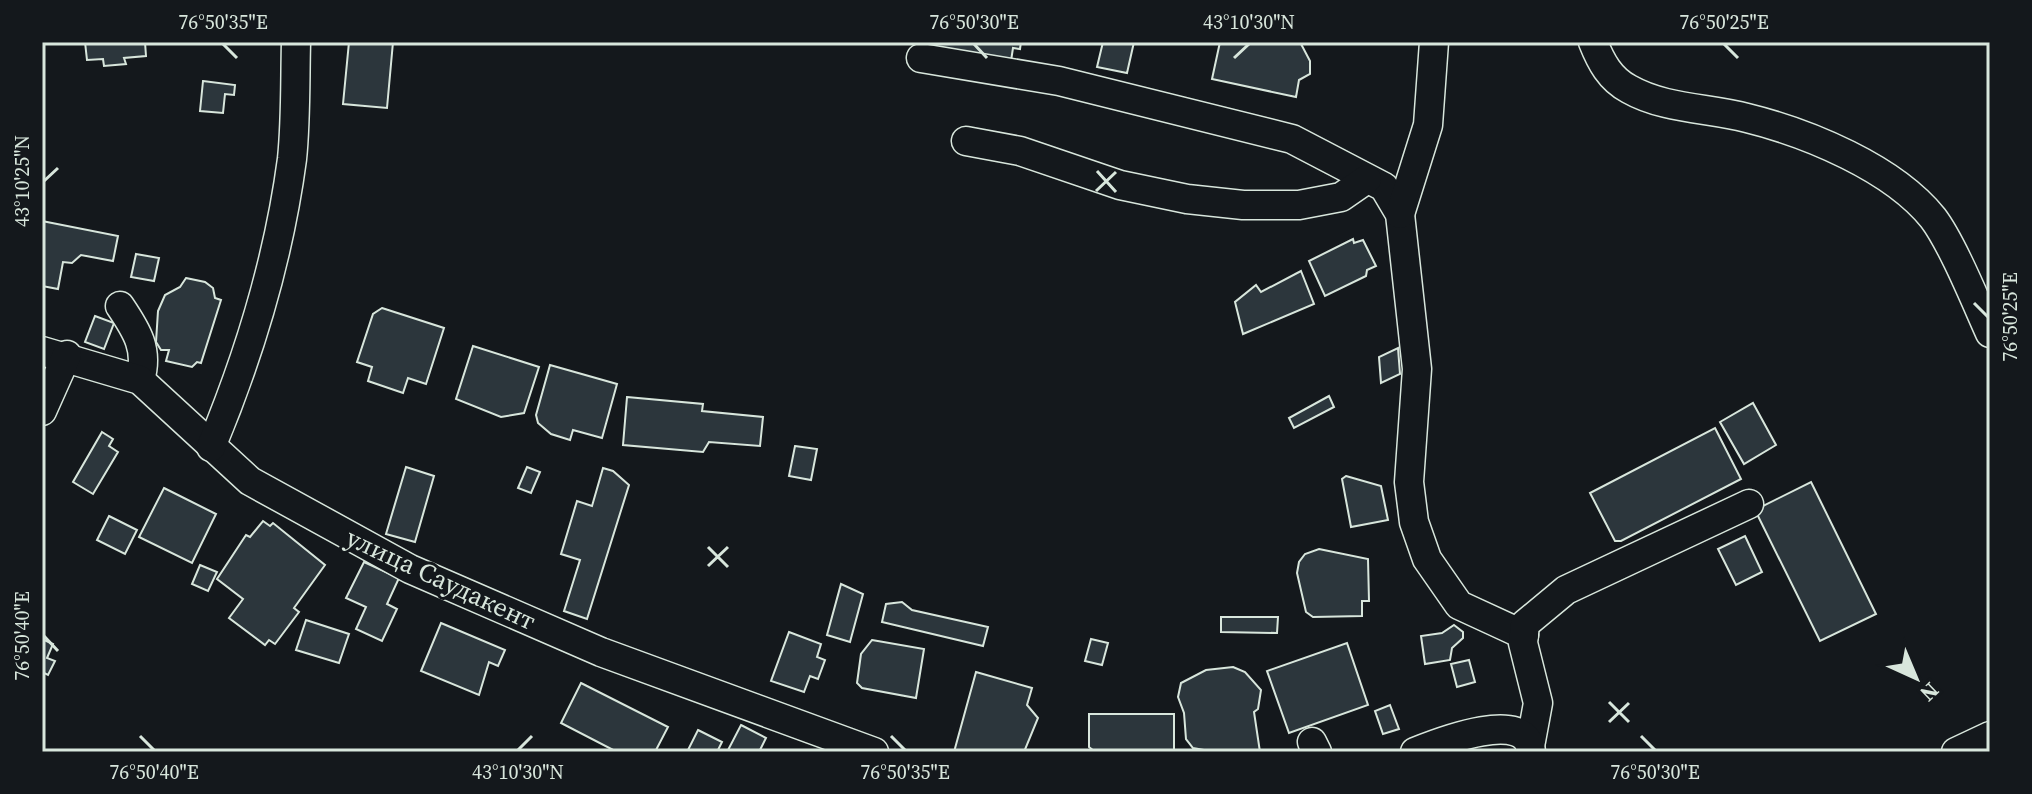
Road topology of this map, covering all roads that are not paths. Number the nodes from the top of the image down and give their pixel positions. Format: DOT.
graph roads {
  1 [pos="296,42"];
  2 [pos="1434,42"];
  3 [pos="1593,42"];
  4 [pos="921,58"];
  5 [pos="966,141"];
  6 [pos="1367,179"];
  7 [pos="1400,214"];
  8 [pos="120,306"];
  9 [pos="1990,333"];
  10 [pos="55,353"];
  11 [pos="140,380"];
  12 [pos="42,411"];
  13 [pos="211,447"];
  14 [pos="1749,504"];
  15 [pos="1524,635"];
  16 [pos="1990,736"];
  17 [pos="1531,746"];
  18 [pos="874,752"];
  19 [pos="1415,752"];
  20 [pos="1956,752"];
  1 -- 13 [label="street"];
  2 -- 7 [label="street"];
  3 -- 9 [label="street"];
  4 -- 6 [label="street"];
  5 -- 6 [label="street"];
  6 -- 7 [label="street"];
  7 -- 15 [label="street"];
  8 -- 11 [label="street"];
  10 -- 11 [label="street, улица Саудакент"];
  10 -- 12 [label="street"];
  11 -- 13 [label="street, улица Саудакент"];
  13 -- 18 [label="street, улица Саудакент"];
  14 -- 15 [label="street"];
  15 -- 17 [label="street"];
  16 -- 20 [label="street"];
  17 -- 19 [label="street"];
}
